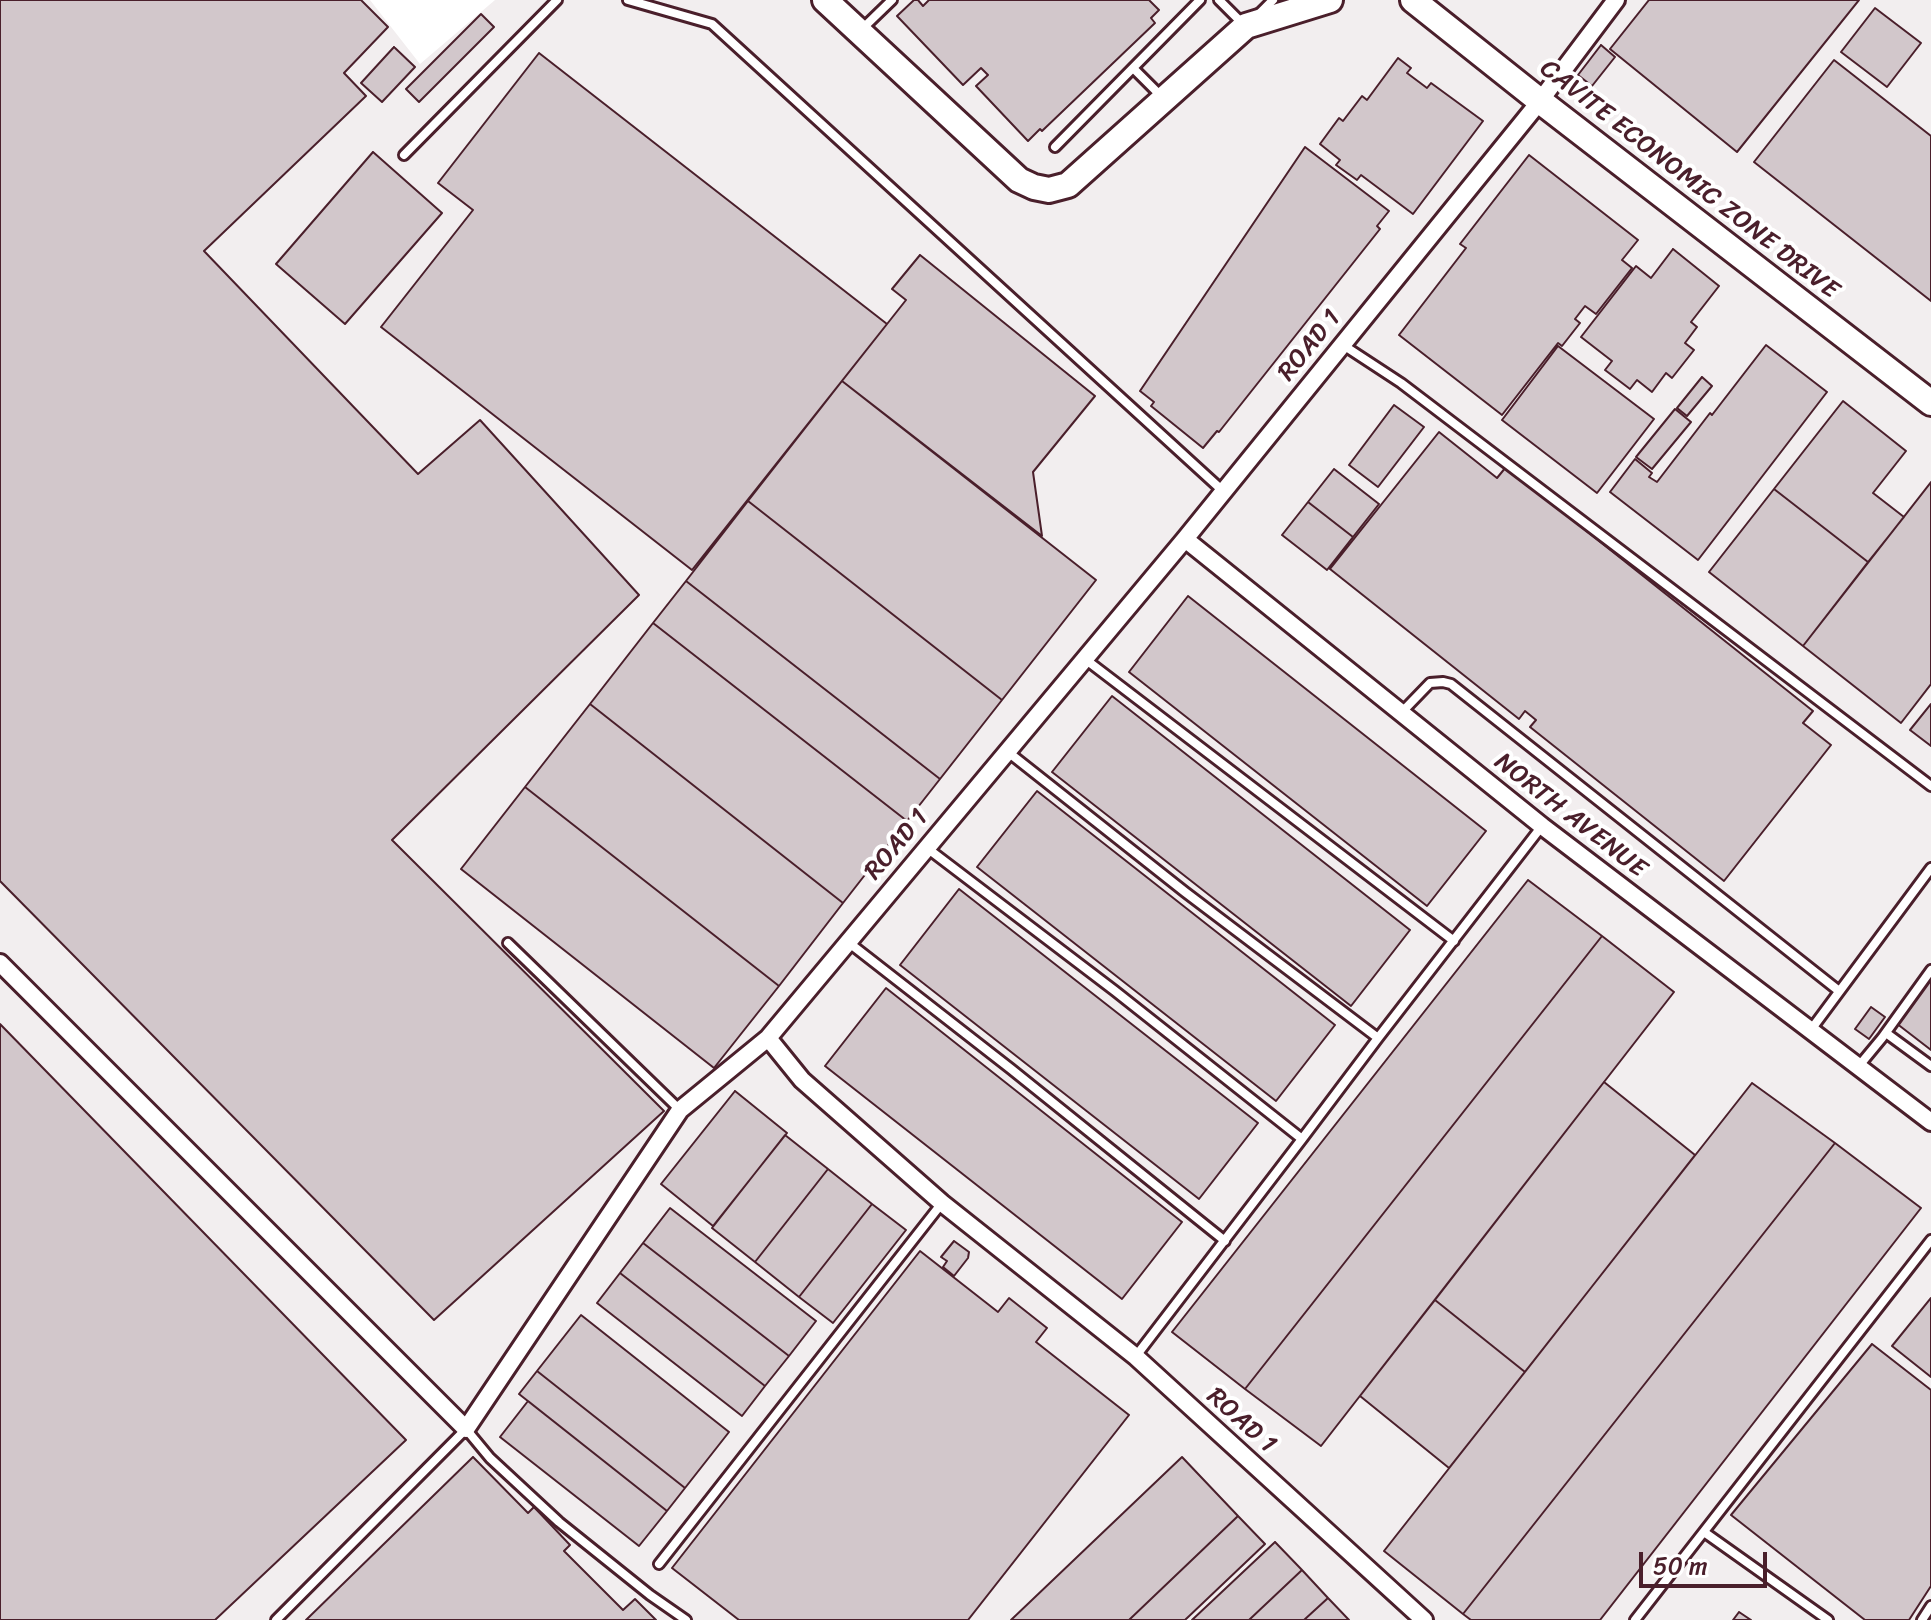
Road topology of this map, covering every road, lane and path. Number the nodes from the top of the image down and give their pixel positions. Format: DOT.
graph roads {
  1 [pos="557,0"];
  2 [pos="628,0"];
  3 [pos="825,0"];
  4 [pos="892,0"];
  5 [pos="1200,0"];
  6 [pos="1219,0"];
  7 [pos="1273,0"];
  8 [pos="1330,0"];
  9 [pos="1413,0"];
  10 [pos="1616,0"];
  11 [pos="1246,26"];
  12 [pos="859,32"];
  13 [pos="1133,68"];
  14 [pos="1165,99"];
  15 [pos="1540,101"];
  16 [pos="1055,147"];
  17 [pos="404,155"];
  18 [pos="1343,345"];
  19 [pos="1931,403"];
  20 [pos="1224,492"];
  21 [pos="1185,539"];
  22 [pos="1085,659"];
  23 [pos="1401,713"];
  24 [pos="1008,751"];
  25 [pos="1931,786"];
  26 [pos="1542,826"];
  27 [pos="927,848"];
  28 [pos="1931,868"];
  29 [pos="1454,941"];
  30 [pos="848,942"];
  31 [pos="508,943"];
  32 [pos="0,963"];
  33 [pos="1931,970"];
  34 [pos="1839,991"];
  35 [pos="1810,1031"];
  36 [pos="1886,1033"];
  37 [pos="768,1038"];
  38 [pos="1378,1038"];
  39 [pos="1931,1066"];
  40 [pos="1858,1067"];
  41 [pos="680,1110"];
  42 [pos="1931,1122"];
  43 [pos="1302,1139"];
  44 [pos="942,1203"];
  45 [pos="1931,1240"];
  46 [pos="1225,1241"];
  47 [pos="1136,1357"];
  48 [pos="466,1429"];
  49 [pos="1704,1532"];
  50 [pos="659,1564"];
  51 [pos="1931,1606"];
  52 [pos="276,1620"];
  53 [pos="686,1620"];
  54 [pos="1424,1620"];
  55 [pos="1635,1620"];
  56 [pos="1828,1620"];
  57 [pos="1922,1620"];
  1 -- 17 [label="lane"];
  2 -- 20 [label="lane"];
  3 -- 12 [label="street"];
  4 -- 12 [label="lane"];
  5 -- 13 [label="lane"];
  6 -- 11 [label="lane"];
  7 -- 11 [label="lane"];
  8 -- 11 [label="street"];
  9 -- 15 [label="street, CAVITE ECONOMIC ZONE DRIVE"];
  10 -- 15 [label="street, ROAD 1"];
  11 -- 14 [label="street"];
  12 -- 14 [label="street"];
  13 -- 14 [label="lane"];
  13 -- 16 [label="lane"];
  15 -- 18 [label="street, ROAD 1"];
  15 -- 19 [label="street, CAVITE ECONOMIC ZONE DRIVE"];
  18 -- 20 [label="street, ROAD 1"];
  18 -- 25 [label="lane"];
  20 -- 21 [label="street, ROAD 1"];
  21 -- 22 [label="street, ROAD 1"];
  21 -- 23 [label="street, NORTH AVENUE"];
  22 -- 24 [label="street, ROAD 1"];
  22 -- 29 [label="lane"];
  23 -- 26 [label="street, NORTH AVENUE"];
  23 -- 34 [label="lane"];
  24 -- 27 [label="street, ROAD 1"];
  24 -- 38 [label="lane"];
  26 -- 29 [label="lane"];
  26 -- 35 [label="street, NORTH AVENUE"];
  27 -- 30 [label="street, ROAD 1"];
  27 -- 43 [label="lane"];
  28 -- 34 [label="lane"];
  29 -- 38 [label="lane"];
  30 -- 37 [label="street, ROAD 1"];
  30 -- 46 [label="lane"];
  31 -- 41 [label="lane"];
  32 -- 48 [label="street"];
  33 -- 36 [label="lane"];
  34 -- 35 [label="lane"];
  35 -- 40 [label="street, NORTH AVENUE"];
  36 -- 39 [label="lane"];
  36 -- 40 [label="lane"];
  37 -- 41 [label="street"];
  37 -- 44 [label="street, ROAD 1"];
  38 -- 43 [label="lane"];
  40 -- 42 [label="street, NORTH AVENUE"];
  41 -- 48 [label="street"];
  43 -- 46 [label="lane"];
  44 -- 47 [label="street, ROAD 1"];
  44 -- 50 [label="lane"];
  45 -- 49 [label="lane"];
  46 -- 47 [label="lane"];
  47 -- 54 [label="street, ROAD 1"];
  48 -- 52 [label="lane"];
  48 -- 53 [label="lane"];
  49 -- 55 [label="lane"];
  49 -- 56 [label="lane"];
  51 -- 57 [label="lane"];
}
